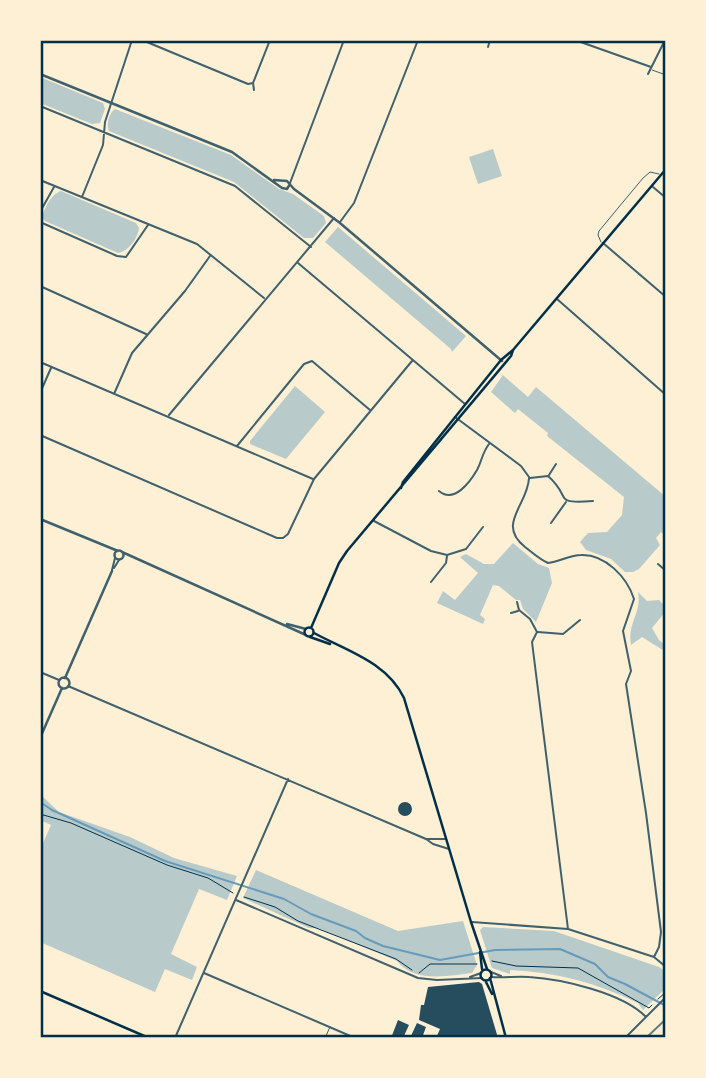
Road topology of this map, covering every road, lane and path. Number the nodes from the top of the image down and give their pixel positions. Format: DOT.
graph roads {
  1 [pos="132,40"];
  2 [pos="142,40"];
  3 [pos="270,40"];
  4 [pos="344,40"];
  5 [pos="418,40"];
  6 [pos="490,40"];
  7 [pos="575,40"];
  8 [pos="665,40"];
  9 [pos="488,47"];
  10 [pos="651,68"];
  11 [pos="40,74"];
  12 [pos="648,74"];
  13 [pos="666,75"];
  14 [pos="253,83"];
  15 [pos="254,90"];
  16 [pos="111,103"];
  17 [pos="40,106"];
  18 [pos="105,133"];
  19 [pos="666,169"];
  20 [pos="661,175"];
  21 [pos="40,180"];
  22 [pos="274,180"];
  23 [pos="290,184"];
  24 [pos="55,186"];
  25 [pos="652,186"];
  26 [pos="82,197"];
  27 [pos="666,198"];
  28 [pos="40,212"];
  29 [pos="334,218"];
  30 [pos="40,222"];
  31 [pos="340,223"];
  32 [pos="148,224"];
  33 [pos="603,243"];
  34 [pos="311,247"];
  35 [pos="210,255"];
  36 [pos="297,262"];
  37 [pos="40,286"];
  38 [pos="666,297"];
  39 [pos="265,299"];
  40 [pos="557,299"];
  41 [pos="147,335"];
  42 [pos="412,360"];
  43 [pos="503,361"];
  44 [pos="40,362"];
  45 [pos="52,367"];
  46 [pos="40,394"];
  47 [pos="114,394"];
  48 [pos="666,395"];
  49 [pos="467,406"];
  50 [pos="371,410"];
  51 [pos="168,416"];
  52 [pos="457,419"];
  53 [pos="40,435"];
  54 [pos="489,443"];
  55 [pos="237,446"];
  56 [pos="556,464"];
  57 [pos="548,476"];
  58 [pos="529,478"];
  59 [pos="314,479"];
  60 [pos="439,491"];
  61 [pos="567,501"];
  62 [pos="593,501"];
  63 [pos="40,519"];
  64 [pos="373,520"];
  65 [pos="551,523"];
  66 [pos="483,527"];
  67 [pos="103,546"];
  68 [pos="120,552"];
  69 [pos="447,555"];
  70 [pos="118,558"];
  71 [pos="141,562"];
  72 [pos="658,564"];
  73 [pos="112,571"];
  74 [pos="666,571"];
  75 [pos="431,582"];
  76 [pos="517,601"];
  77 [pos="519,610"];
  78 [pos="511,613"];
  79 [pos="580,620"];
  80 [pos="277,621"];
  81 [pos="311,628"];
  82 [pos="306,629"];
  83 [pos="537,632"];
  84 [pos="314,633"];
  85 [pos="308,636"];
  86 [pos="340,647"];
  87 [pos="40,672"];
  88 [pos="65,678"];
  89 [pos="59,680"];
  90 [pos="68,686"];
  91 [pos="62,688"];
  92 [pos="40,738"];
  93 [pos="288,779"];
  94 [pos="40,814"];
  95 [pos="426,839"];
  96 [pos="446,839"];
  97 [pos="450,849"];
  98 [pos="233,893"];
  99 [pos="243,896"];
  100 [pos="235,900"];
  101 [pos="471,922"];
  102 [pos="568,929"];
  103 [pos="479,948"];
  104 [pos="654,957"];
  105 [pos="488,962"];
  106 [pos="479,964"];
  107 [pos="666,967"];
  108 [pos="487,969"];
  109 [pos="203,972"];
  110 [pos="482,972"];
  111 [pos="491,976"];
  112 [pos="469,978"];
  113 [pos="483,979"];
  114 [pos="40,990"];
  115 [pos="666,992"];
  116 [pos="660,996"];
  117 [pos="494,997"];
  118 [pos="665,998"];
  119 [pos="654,1003"];
  120 [pos="646,1017"];
  121 [pos="330,1027"];
  122 [pos="149,1038"];
  123 [pos="175,1038"];
  124 [pos="326,1038"];
  125 [pos="355,1038"];
  126 [pos="506,1038"];
  127 [pos="567,1038"];
  128 [pos="594,1038"];
  129 [pos="625,1038"];
  1 -- 16 [label="street"];
  2 -- 14 [label="street"];
  3 -- 14 [label="street"];
  4 -- 23 [label="street"];
  5 -- 31 [label="street"];
  6 -- 9 [label="street"];
  7 -- 10 [label="street"];
  8 -- 10 [label="street"];
  10 -- 12 [label="street"];
  10 -- 13 [label="lane"];
  11 -- 16 [label="street"];
  14 -- 15 [label="street"];
  16 -- 18 [label="street"];
  16 -- 22 [label="street"];
  17 -- 18 [label="street"];
  18 -- 26 [label="street"];
  18 -- 34 [label="street"];
  19 -- 20 [label="main road"];
  20 -- 25 [label="main road"];
  20 -- 33 [label="lane"];
  21 -- 24 [label="street"];
  22 -- 23 [label="street"];
  22 -- 23 [label="street"];
  23 -- 29 [label="street"];
  24 -- 26 [label="street"];
  24 -- 28 [label="street"];
  25 -- 27 [label="street"];
  25 -- 33 [label="main road"];
  26 -- 32 [label="street"];
  29 -- 31 [label="street"];
  29 -- 34 [label="street"];
  30 -- 32 [label="street"];
  31 -- 43 [label="street"];
  32 -- 35 [label="street"];
  33 -- 38 [label="street"];
  33 -- 40 [label="main road"];
  34 -- 36 [label="street"];
  35 -- 39 [label="street"];
  35 -- 41 [label="street"];
  36 -- 39 [label="street"];
  36 -- 42 [label="street"];
  37 -- 41 [label="street"];
  39 -- 51 [label="street"];
  40 -- 43 [label="main road"];
  40 -- 48 [label="street"];
  41 -- 47 [label="street"];
  42 -- 49 [label="street"];
  42 -- 50 [label="street"];
  43 -- 49 [label="main road"];
  44 -- 45 [label="street"];
  45 -- 46 [label="street"];
  45 -- 47 [label="street"];
  47 -- 51 [label="street"];
  49 -- 52 [label="main road"];
  50 -- 55 [label="street"];
  50 -- 59 [label="street"];
  51 -- 55 [label="street"];
  52 -- 54 [label="street"];
  52 -- 64 [label="main road"];
  53 -- 59 [label="street"];
  54 -- 58 [label="street"];
  54 -- 60 [label="street"];
  55 -- 59 [label="street"];
  56 -- 57 [label="street"];
  57 -- 58 [label="street"];
  57 -- 61 [label="street"];
  58 -- 104 [label="street"];
  61 -- 62 [label="street"];
  61 -- 65 [label="street"];
  63 -- 67 [label="street"];
  64 -- 69 [label="street"];
  64 -- 81 [label="main road"];
  66 -- 69 [label="street"];
  67 -- 68 [label="street"];
  67 -- 70 [label="street"];
  68 -- 70 [label="street"];
  68 -- 70 [label="street"];
  68 -- 71 [label="street"];
  69 -- 75 [label="street"];
  70 -- 71 [label="street"];
  70 -- 73 [label="street"];
  71 -- 80 [label="street"];
  72 -- 74 [label="street"];
  73 -- 88 [label="street"];
  76 -- 77 [label="street"];
  77 -- 78 [label="street"];
  77 -- 83 [label="street"];
  79 -- 83 [label="street"];
  80 -- 82 [label="street"];
  80 -- 85 [label="street"];
  81 -- 82 [label="main road"];
  81 -- 84 [label="main road"];
  82 -- 85 [label="main road"];
  83 -- 102 [label="street"];
  84 -- 85 [label="main road"];
  84 -- 86 [label="main road"];
  85 -- 86 [label="main road"];
  86 -- 96 [label="main road"];
  87 -- 89 [label="street"];
  88 -- 89 [label="street"];
  88 -- 90 [label="street"];
  89 -- 91 [label="street"];
  90 -- 91 [label="street"];
  90 -- 93 [label="street"];
  91 -- 92 [label="street"];
  93 -- 95 [label="street"];
  93 -- 100 [label="street"];
  94 -- 98 [label="path"];
  95 -- 96 [label="street"];
  95 -- 97 [label="street"];
  96 -- 97 [label="main road"];
  97 -- 101 [label="main road"];
  99 -- 106 [label="path"];
  100 -- 109 [label="street"];
  100 -- 112 [label="street"];
  101 -- 102 [label="street"];
  101 -- 103 [label="main road"];
  102 -- 104 [label="street"];
  103 -- 105 [label="main road"];
  103 -- 106 [label="main road"];
  104 -- 107 [label="street"];
  105 -- 108 [label="main road"];
  105 -- 119 [label="path"];
  106 -- 110 [label="main road"];
  108 -- 110 [label="main road"];
  108 -- 111 [label="main road"];
  109 -- 121 [label="street"];
  109 -- 123 [label="street"];
  110 -- 112 [label="street"];
  110 -- 113 [label="main road"];
  111 -- 113 [label="main road"];
  111 -- 117 [label="main road"];
  111 -- 120 [label="street"];
  112 -- 113 [label="street"];
  113 -- 117 [label="main road"];
  114 -- 122 [label="main road"];
  115 -- 116 [label="path"];
  117 -- 126 [label="main road"];
  118 -- 120 [label="street"];
  120 -- 129 [label="street"];
  121 -- 124 [label="lane"];
  121 -- 125 [label="street"];
  127 -- 128 [label="main road"];
}
